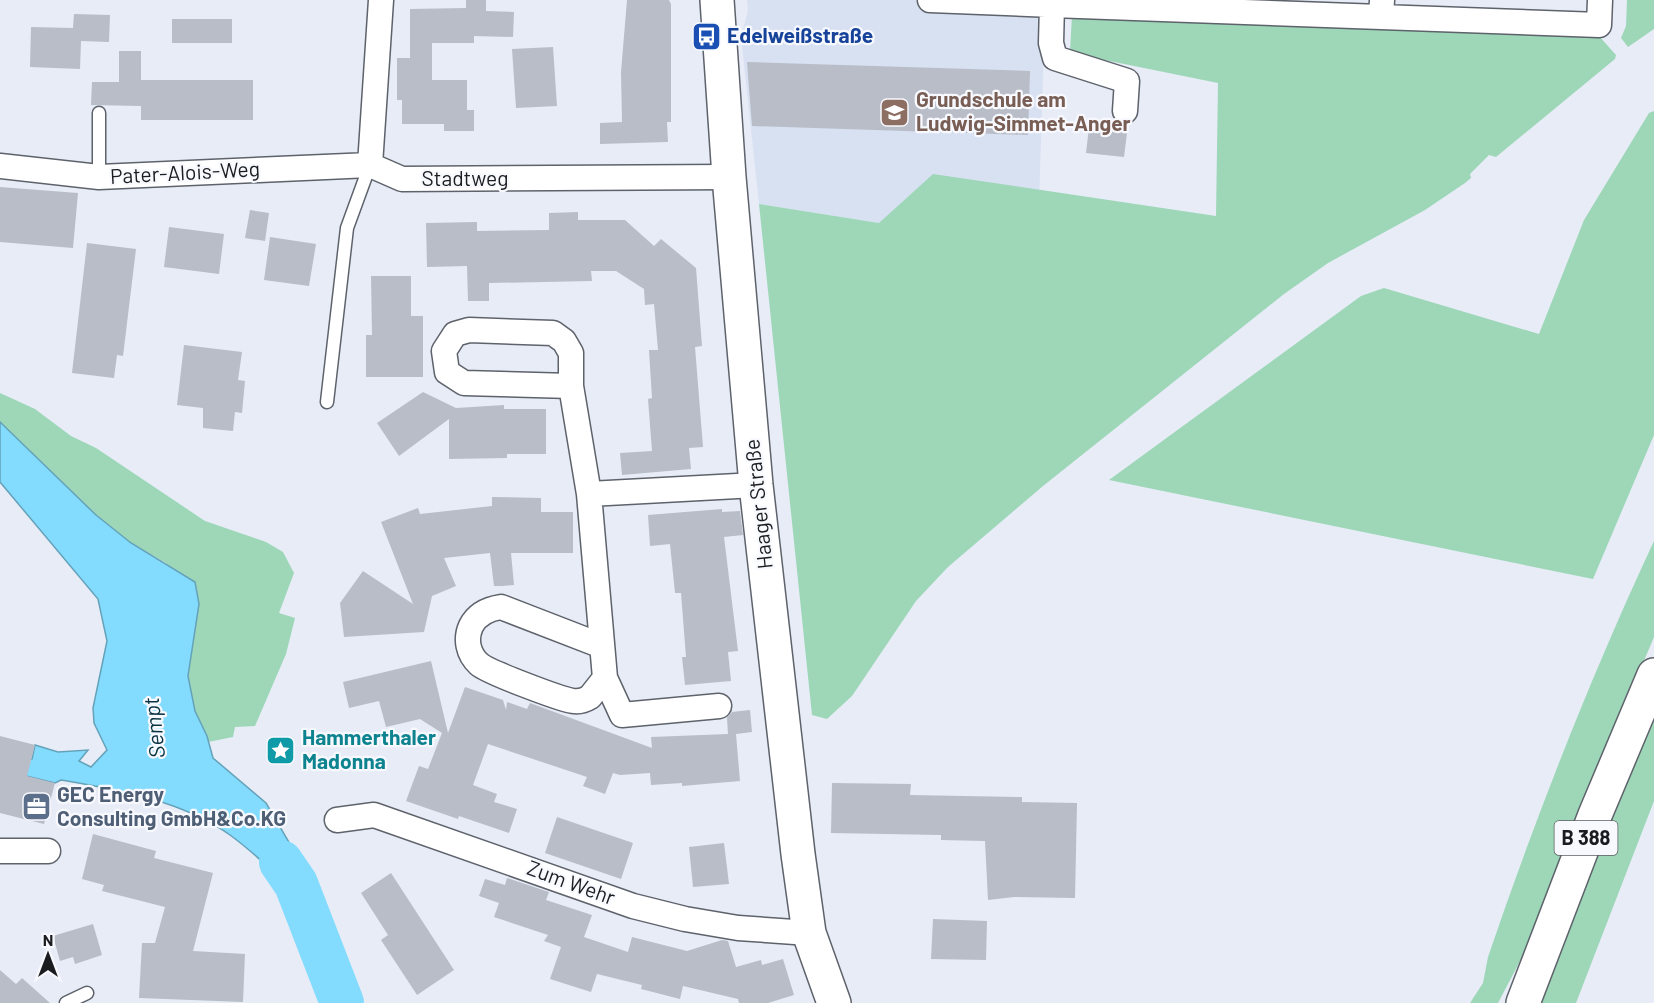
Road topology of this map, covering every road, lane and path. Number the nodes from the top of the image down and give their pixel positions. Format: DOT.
graph roads {
  1 [pos="381,0"];
  2 [pos="717,0"];
  3 [pos="930,0"];
  4 [pos="1600,0"];
  5 [pos="1052,2"];
  6 [pos="1281,7"];
  7 [pos="1381,9"];
  8 [pos="1125,111"];
  9 [pos="99,113"];
  10 [pos="370,165"];
  11 [pos="0,166"];
  12 [pos="99,177"];
  13 [pos="729,177"];
  14 [pos="571,386"];
  15 [pos="327,402"];
  16 [pos="756,485"];
  17 [pos="589,494"];
  18 [pos="602,646"];
  19 [pos="1654,675"];
  20 [pos="605,678"];
  21 [pos="719,706"];
  22 [pos="337,820"];
  23 [pos="0,850"];
  24 [pos="48,851"];
  25 [pos="809,933"];
  26 [pos="87,993"];
  27 [pos="66,1003"];
  28 [pos="834,1003"];
  29 [pos="1523,1003"];
  1 -- 10 [label="street"];
  2 -- 13 [label="street, Haager Straße"];
  3 -- 5 [label="street"];
  4 -- 7 [label="street"];
  5 -- 6 [label="street"];
  5 -- 8 [label="street"];
  6 -- 7 [label="street"];
  9 -- 12 [label="lane"];
  10 -- 12 [label="street, Pater-Alois-Weg"];
  10 -- 13 [label="street, Stadtweg"];
  10 -- 15 [label="lane"];
  11 -- 12 [label="street, Pater-Alois-Weg"];
  13 -- 16 [label="street, Haager Straße"];
  14 -- 14 [label="street"];
  14 -- 17 [label="street"];
  16 -- 17 [label="street"];
  16 -- 25 [label="street, Haager Straße"];
  17 -- 18 [label="street"];
  18 -- 20 [label="street"];
  18 -- 20 [label="street"];
  19 -- 29 [label="street, B 388"];
  20 -- 21 [label="street"];
  22 -- 25 [label="street, Zum Wehr"];
  23 -- 24 [label="street"];
  25 -- 28 [label="street, Haager Straße"];
  26 -- 27 [label="lane"];
}
